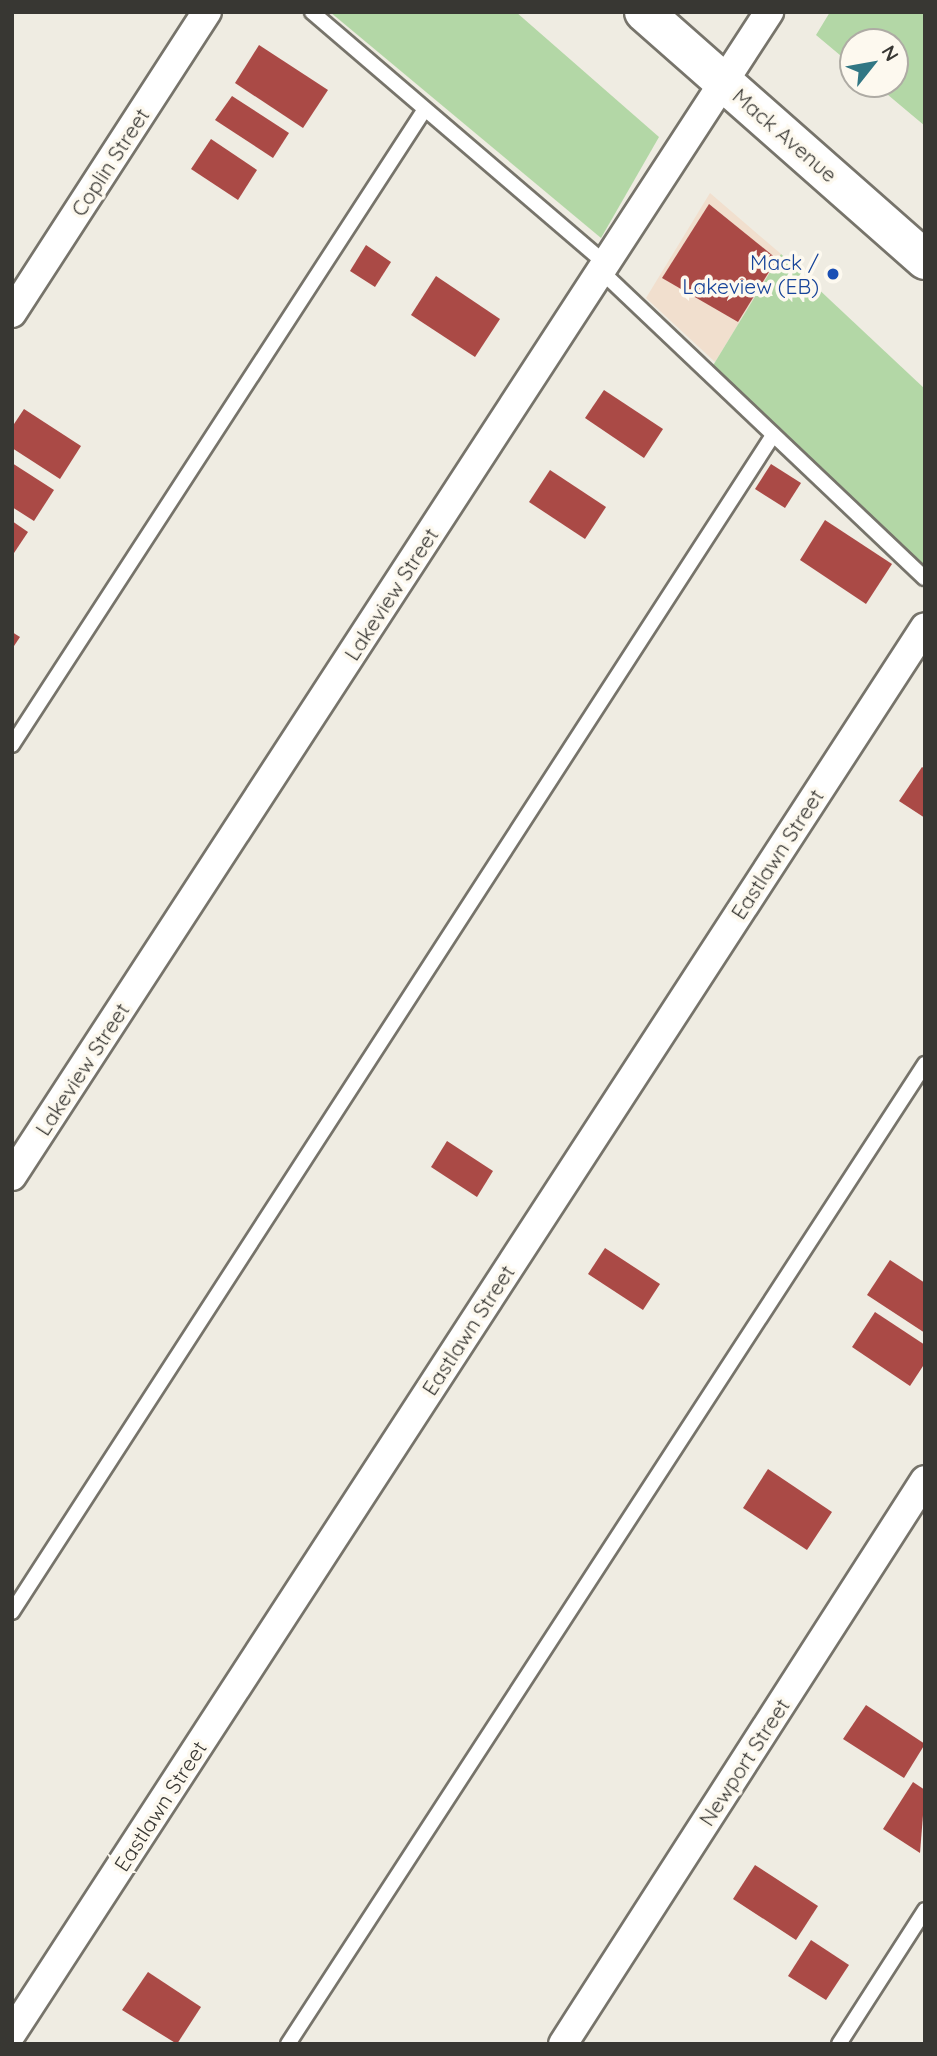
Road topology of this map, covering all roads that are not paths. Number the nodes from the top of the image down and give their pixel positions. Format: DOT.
graph roads {
  1 [pos="207,12"];
  2 [pos="312,12"];
  3 [pos="644,12"];
  4 [pos="769,12"];
  5 [pos="724,82"];
  6 [pos="425,109"];
  7 [pos="925,260"];
  8 [pos="603,268"];
  9 [pos="12,313"];
  10 [pos="773,435"];
  11 [pos="925,579"];
  12 [pos="925,627"];
  13 [pos="12,745"];
  14 [pos="925,1064"];
  15 [pos="12,1176"];
  16 [pos="925,1480"];
  17 [pos="12,1612"];
  18 [pos="925,1910"];
  19 [pos="12,2033"];
  20 [pos="288,2044"];
  21 [pos="563,2044"];
  22 [pos="839,2044"];
  1 -- 9 [label="street, Coplin Street"];
  2 -- 6 [label="lane"];
  3 -- 5 [label="main road, Mack Avenue"];
  4 -- 5 [label="street, Lakeview Street"];
  5 -- 7 [label="main road, Mack Avenue"];
  5 -- 8 [label="street, Lakeview Street"];
  6 -- 8 [label="lane"];
  6 -- 13 [label="lane"];
  8 -- 10 [label="lane"];
  8 -- 15 [label="street, Lakeview Street"];
  10 -- 11 [label="lane"];
  10 -- 17 [label="lane"];
  12 -- 19 [label="street, Eastlawn Street"];
  14 -- 20 [label="lane"];
  16 -- 21 [label="street, Newport Street"];
  18 -- 22 [label="lane"];
}
